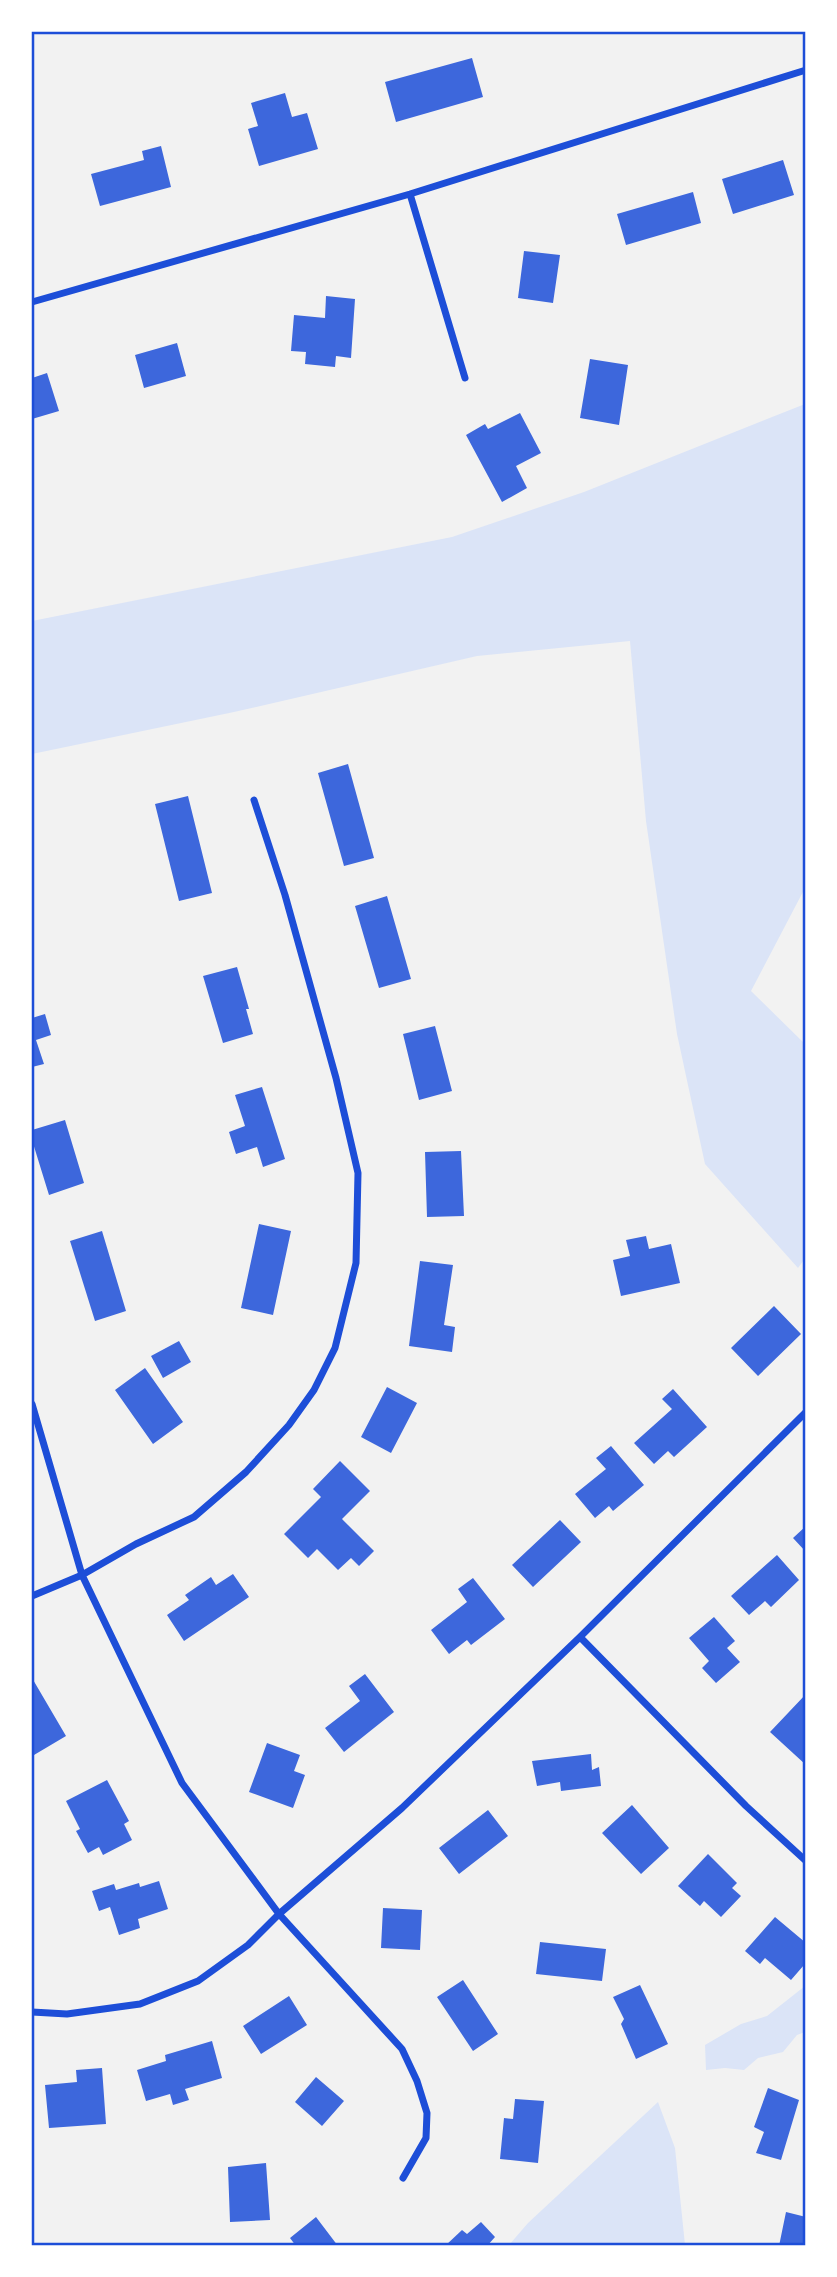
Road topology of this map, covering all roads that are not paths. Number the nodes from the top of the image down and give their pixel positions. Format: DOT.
graph roads {
  1 [pos="806,70"];
  2 [pos="410,194"];
  3 [pos="32,302"];
  4 [pos="465,378"];
  5 [pos="254,800"];
  6 [pos="32,1404"];
  7 [pos="806,1412"];
  8 [pos="82,1575"];
  9 [pos="32,1596"];
  10 [pos="580,1637"];
  11 [pos="806,1861"];
  12 [pos="279,1914"];
  13 [pos="32,2011"];
  14 [pos="403,2178"];
  1 -- 2 [label="street"];
  2 -- 3 [label="street"];
  2 -- 4 [label="street"];
  5 -- 8 [label="street"];
  6 -- 8 [label="street"];
  7 -- 10 [label="street"];
  8 -- 9 [label="street"];
  8 -- 12 [label="street"];
  10 -- 11 [label="street"];
  10 -- 12 [label="street"];
  12 -- 13 [label="street"];
  12 -- 14 [label="street"];
}
